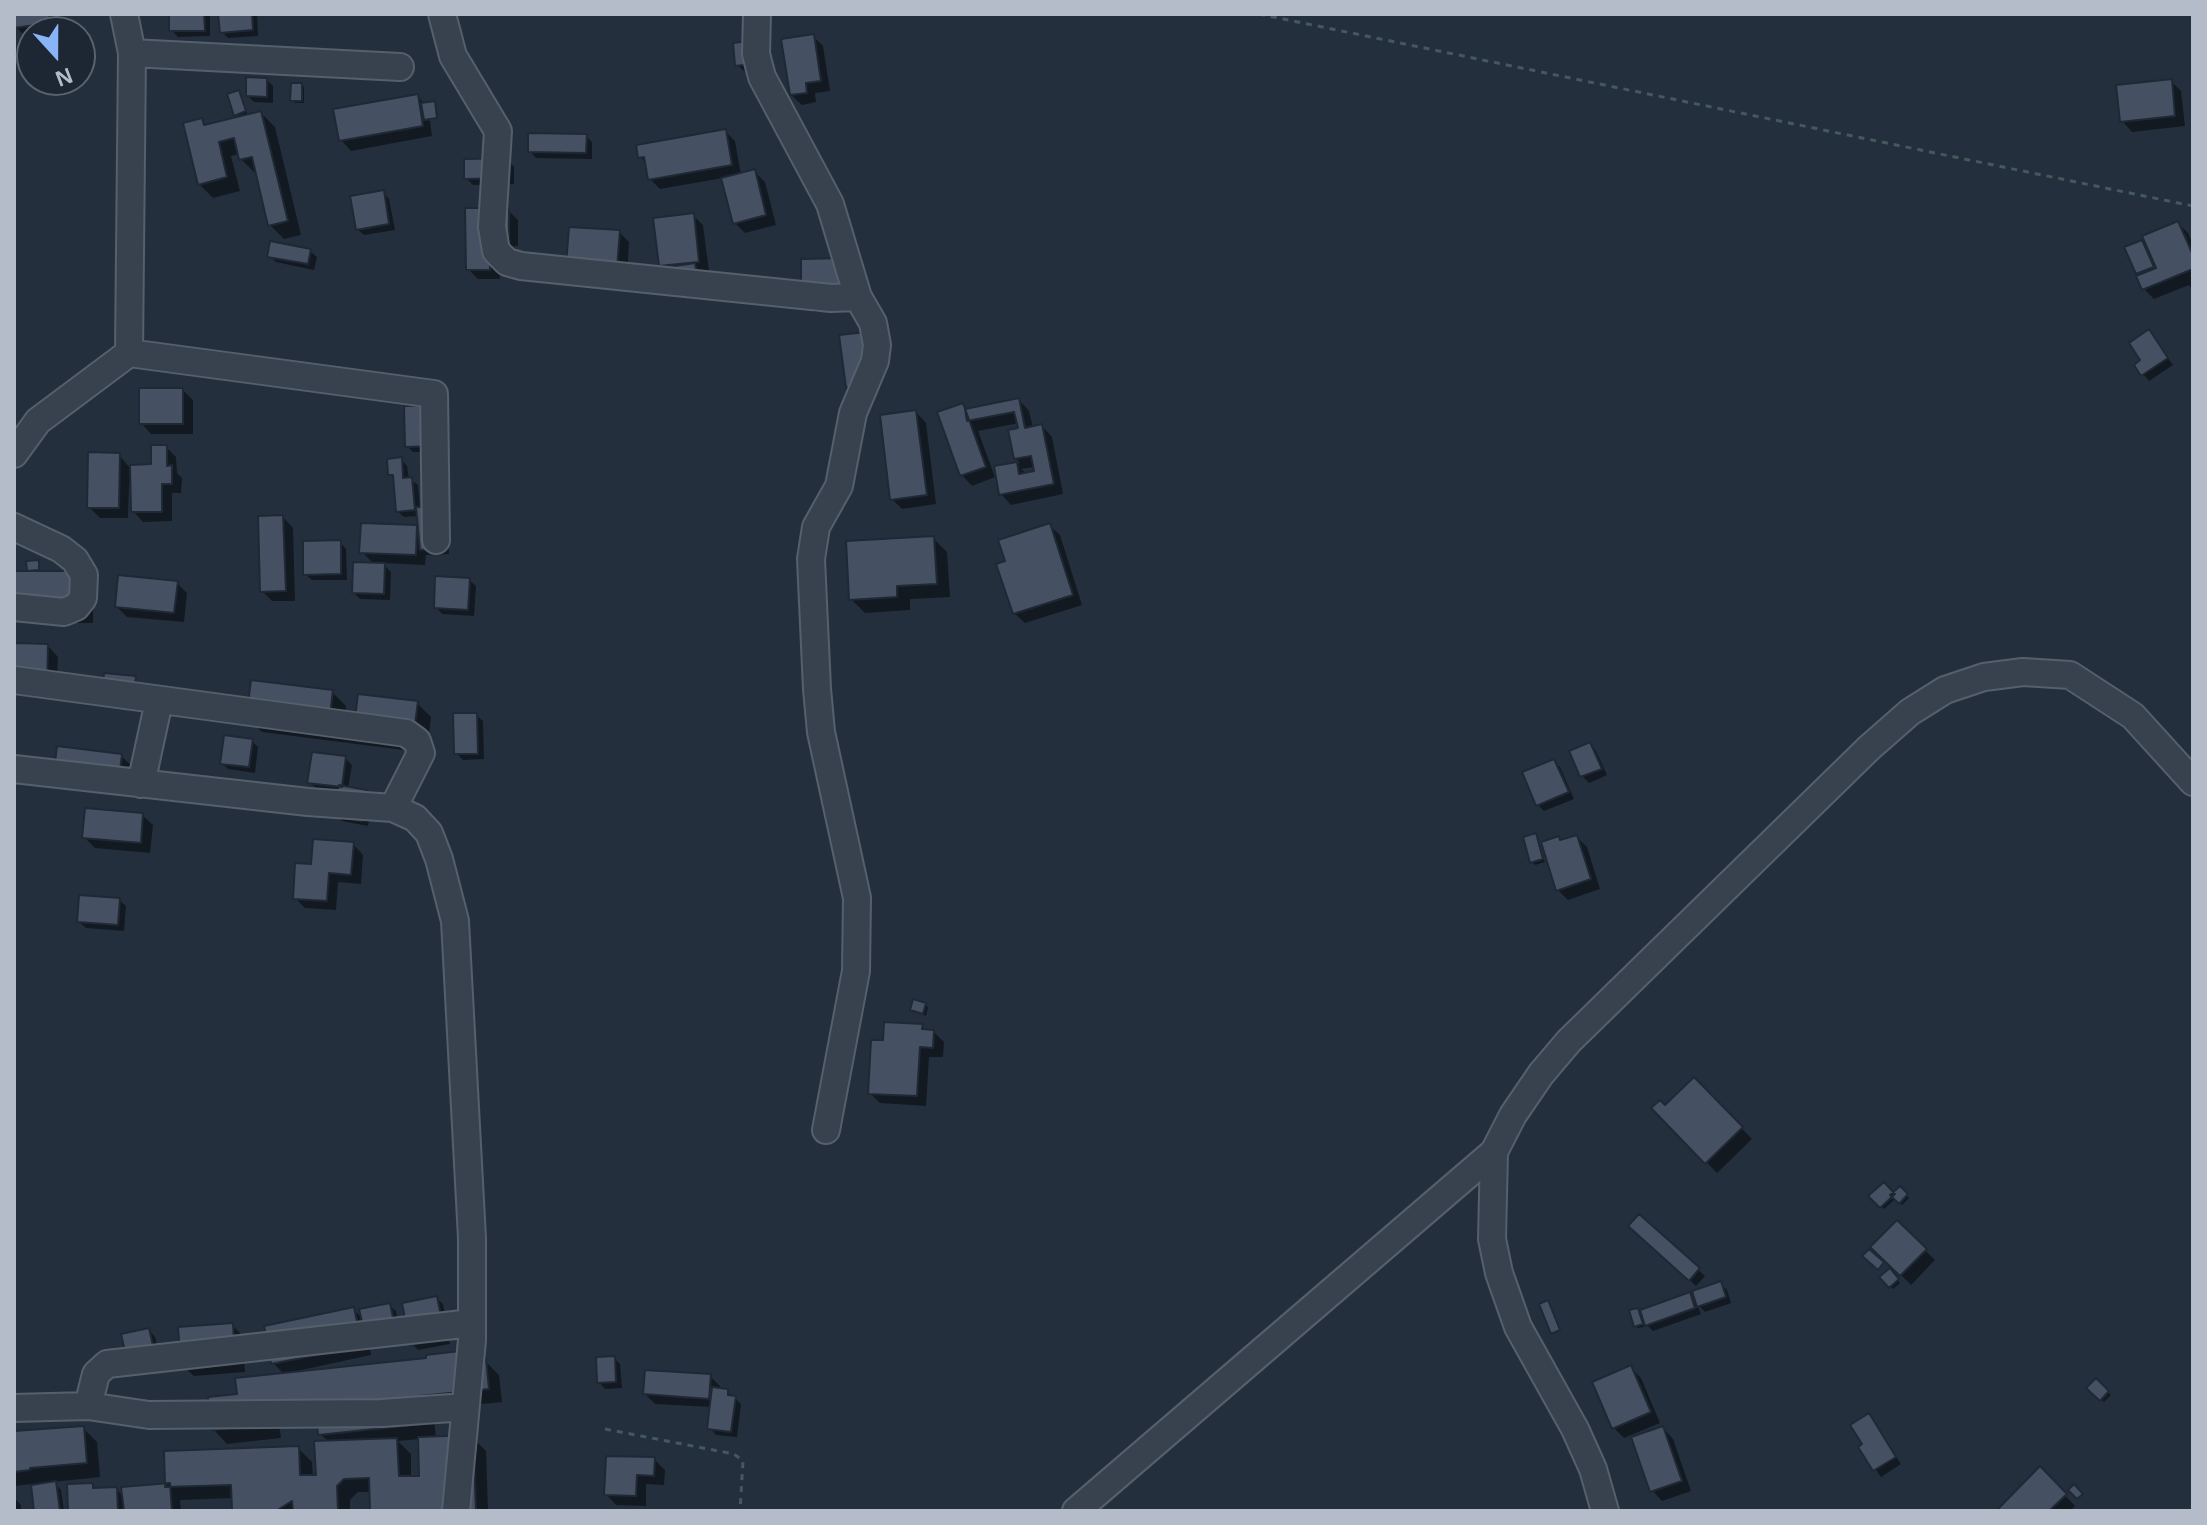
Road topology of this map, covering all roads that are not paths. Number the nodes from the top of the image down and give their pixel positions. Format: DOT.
graph roads {
  1 [pos="124,14"];
  2 [pos="442,14"];
  3 [pos="757,14"];
  4 [pos="132,53"];
  5 [pos="400,67"];
  6 [pos="858,297"];
  7 [pos="129,353"];
  8 [pos="14,454"];
  9 [pos="14,527"];
  10 [pos="436,540"];
  11 [pos="14,607"];
  12 [pos="14,680"];
  13 [pos="159,701"];
  14 [pos="14,769"];
  15 [pos="2193,782"];
  16 [pos="141,784"];
  17 [pos="393,808"];
  18 [pos="826,1130"];
  19 [pos="1494,1152"];
  20 [pos="472,1323"];
  21 [pos="88,1406"];
  22 [pos="465,1407"];
  23 [pos="14,1408"];
  24 [pos="456,1511"];
  25 [pos="1076,1511"];
  26 [pos="1605,1511"];
  1 -- 4 [label="street"];
  2 -- 6 [label="street"];
  3 -- 6 [label="street"];
  4 -- 5 [label="street"];
  4 -- 7 [label="street"];
  6 -- 18 [label="street"];
  7 -- 8 [label="street"];
  7 -- 10 [label="street"];
  9 -- 11 [label="street"];
  12 -- 13 [label="street"];
  13 -- 16 [label="street"];
  13 -- 17 [label="street"];
  14 -- 16 [label="street"];
  15 -- 19 [label="street"];
  16 -- 17 [label="street"];
  17 -- 20 [label="street"];
  19 -- 25 [label="street"];
  19 -- 26 [label="street"];
  20 -- 21 [label="street"];
  20 -- 22 [label="street"];
  21 -- 22 [label="street"];
  21 -- 23 [label="street"];
  22 -- 24 [label="street"];
}
